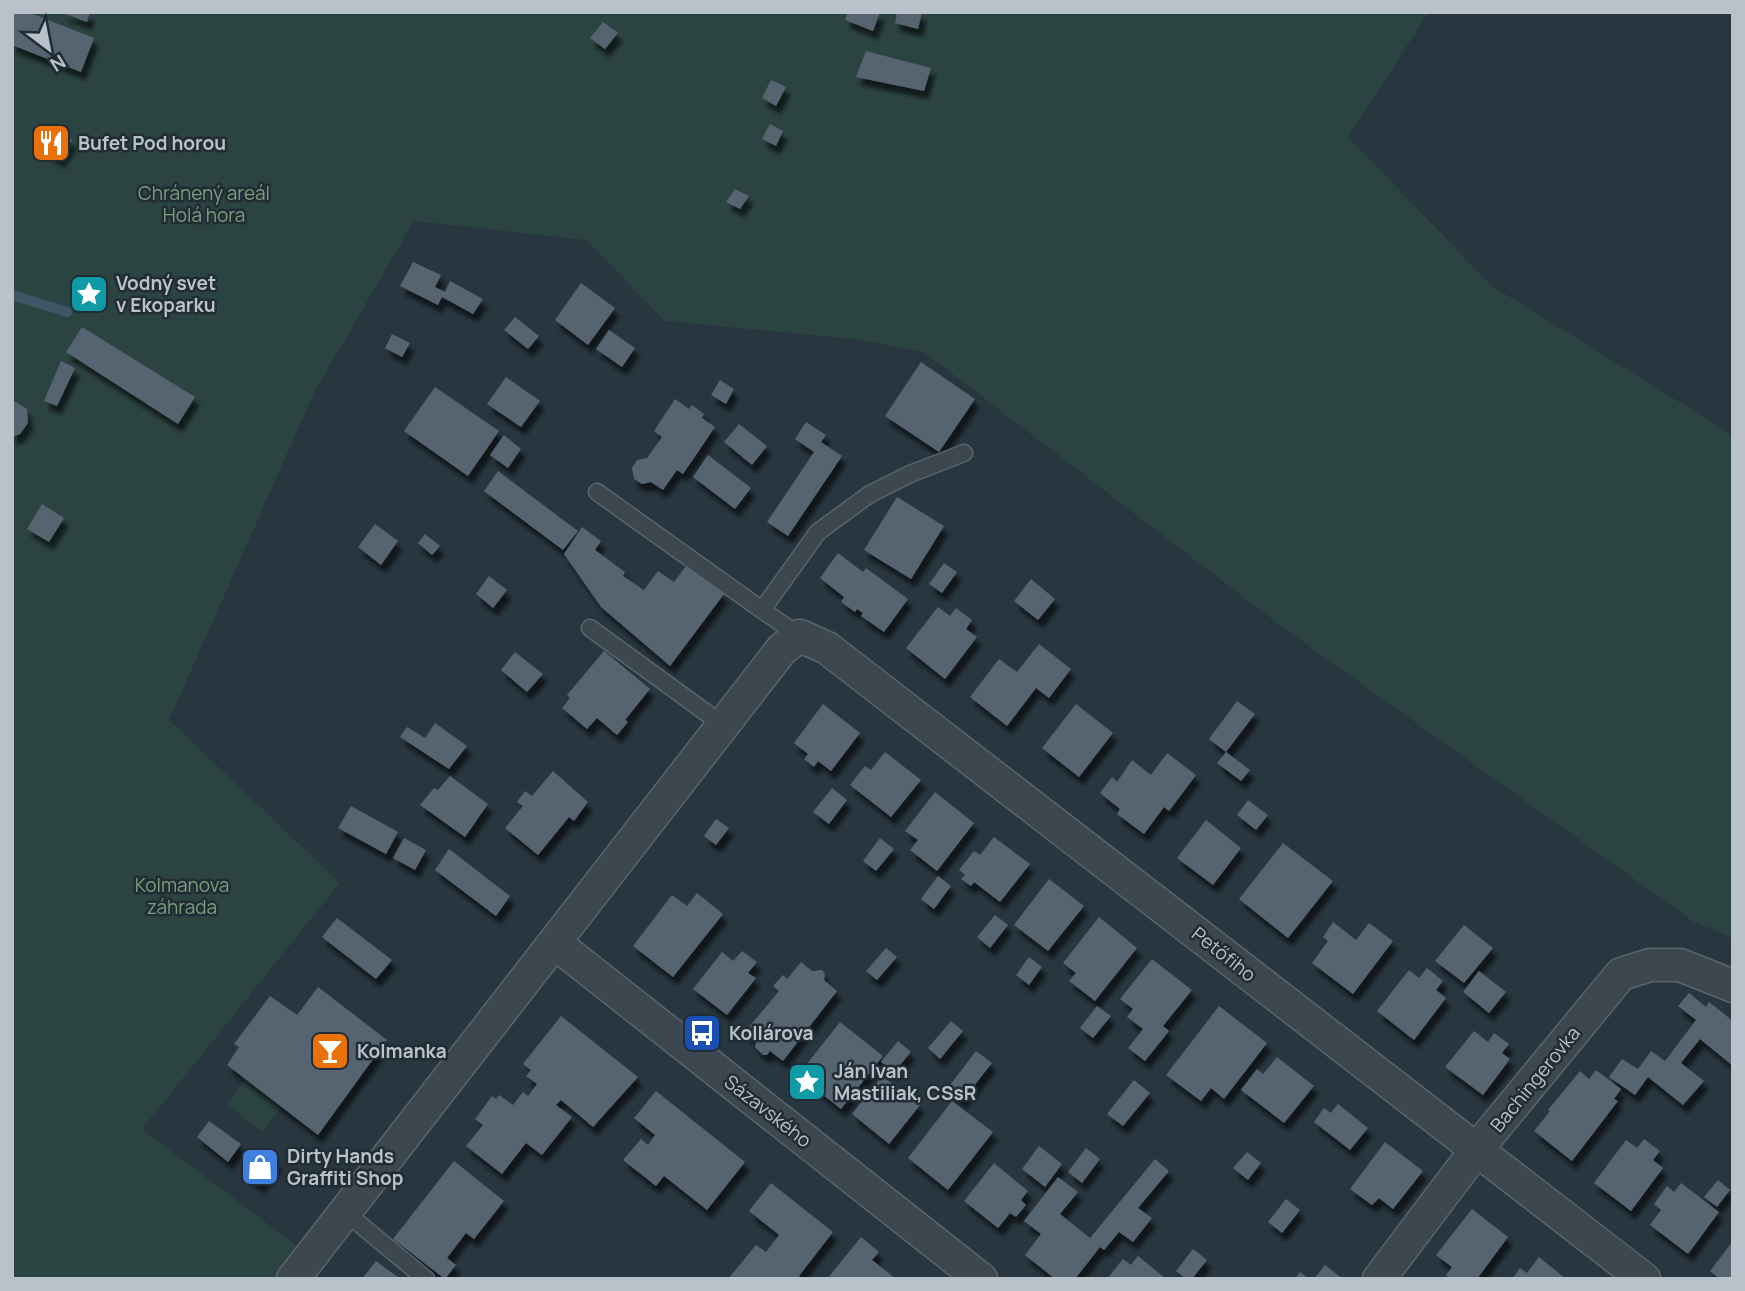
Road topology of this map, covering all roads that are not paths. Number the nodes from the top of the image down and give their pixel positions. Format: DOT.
graph roads {
  1 [pos="964,453"];
  2 [pos="597,492"];
  3 [pos="762,610"];
  4 [pos="590,628"];
  5 [pos="800,636"];
  6 [pos="723,725"];
  7 [pos="555,943"];
  8 [pos="1733,986"];
  9 [pos="1477,1149"];
  10 [pos="345,1212"];
  11 [pos="293,1279"];
  12 [pos="426,1279"];
  13 [pos="981,1279"];
  14 [pos="1379,1279"];
  15 [pos="1644,1279"];
  1 -- 3 [label="lane"];
  2 -- 3 [label="lane"];
  3 -- 5 [label="lane"];
  4 -- 6 [label="lane"];
  5 -- 6 [label="street"];
  5 -- 9 [label="street, Petőfiho"];
  6 -- 7 [label="street"];
  7 -- 10 [label="street"];
  7 -- 13 [label="street, Sázavského"];
  8 -- 9 [label="street, Bachingerovka"];
  9 -- 14 [label="street, Bachingerovka"];
  9 -- 15 [label="street, Petőfiho"];
  10 -- 11 [label="street"];
  10 -- 12 [label="lane"];
}
